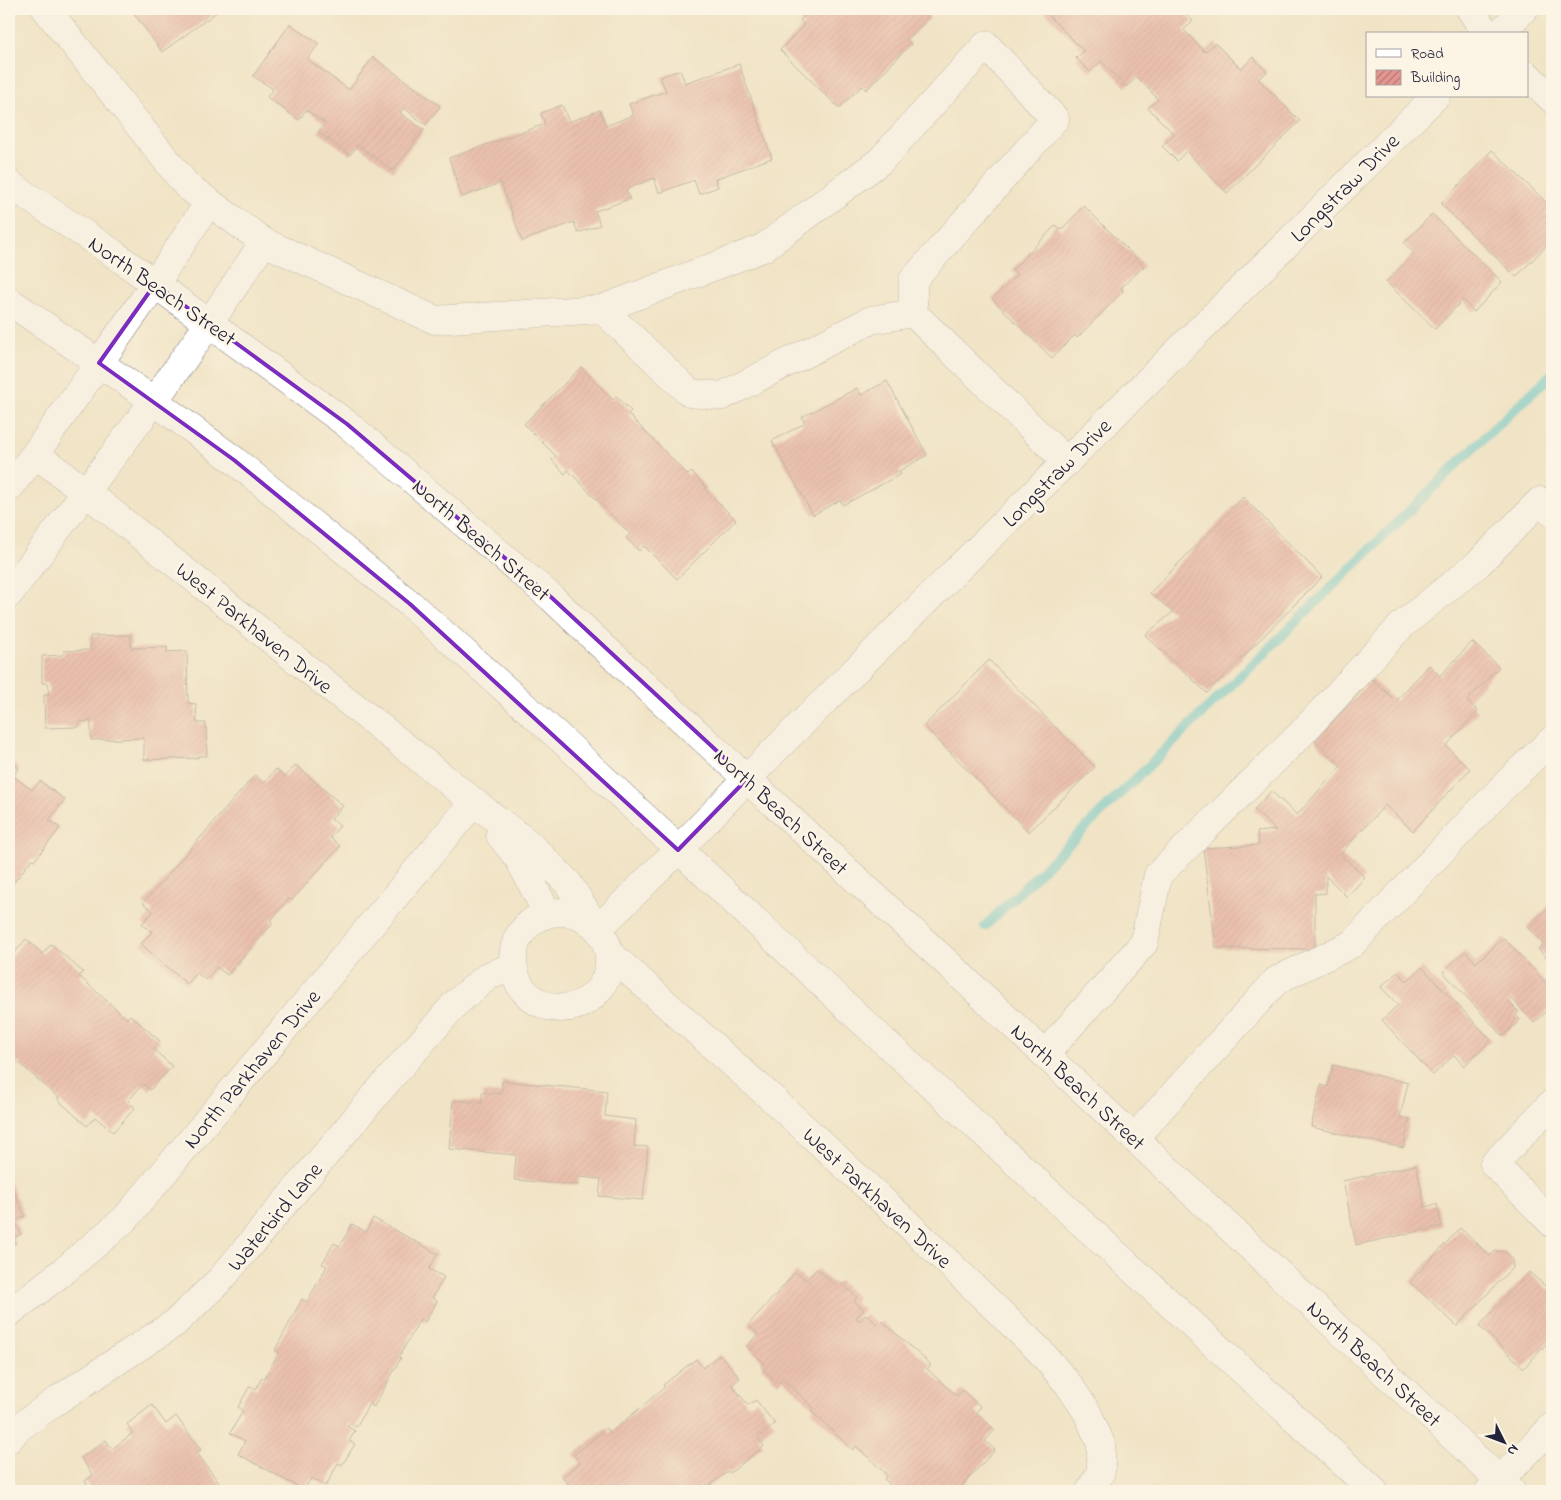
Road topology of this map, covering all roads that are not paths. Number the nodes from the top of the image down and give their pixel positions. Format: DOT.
graph roads {
  1 [pos="46,9"];
  2 [pos="1470,9"];
  3 [pos="1524,9"];
  4 [pos="1485,32"];
  5 [pos="1501,32"];
  6 [pos="1528,76"];
  7 [pos="1434,98"];
  8 [pos="1552,99"];
  9 [pos="9,184"];
  10 [pos="209,202"];
  11 [pos="264,242"];
  12 [pos="154,284"];
  13 [pos="9,301"];
  14 [pos="602,309"];
  15 [pos="913,313"];
  16 [pos="210,322"];
  17 [pos="99,363"];
  18 [pos="154,401"];
  19 [pos="35,454"];
  20 [pos="1067,462"];
  21 [pos="9,488"];
  22 [pos="86,492"];
  23 [pos="1552,512"];
  24 [pos="9,594"];
  25 [pos="1552,740"];
  26 [pos="746,778"];
  27 [pos="474,802"];
  28 [pos="678,850"];
  29 [pos="547,913"];
  30 [pos="596,928"];
  31 [pos="610,953"];
  32 [pos="513,967"];
  33 [pos="1045,1054"];
  34 [pos="1552,1103"];
  35 [pos="1134,1138"];
  36 [pos="1552,1222"];
  37 [pos="9,1313"];
  38 [pos="1552,1427"];
  39 [pos="9,1438"];
  40 [pos="1096,1482"];
  41 [pos="1500,1488"];
  42 [pos="1374,1491"];
  1 -- 10 [label="main road"];
  2 -- 4 [label="main road"];
  3 -- 5 [label="main road"];
  6 -- 8 [label="main road"];
  7 -- 20 [label="main road, Longstraw Drive"];
  9 -- 12 [label="main road, North Beach Street"];
  10 -- 11 [label="main road"];
  10 -- 12 [label="main road"];
  11 -- 14 [label="main road"];
  11 -- 16 [label="main road"];
  12 -- 16 [label="main road, North Beach Street"];
  12 -- 17 [label="main road"];
  13 -- 17 [label="main road"];
  14 -- 15 [label="main road"];
  14 -- 15 [label="main road"];
  15 -- 20 [label="main road"];
  16 -- 18 [label="main road"];
  16 -- 26 [label="main road, North Beach Street"];
  17 -- 18 [label="main road"];
  17 -- 19 [label="main road"];
  18 -- 22 [label="main road"];
  18 -- 28 [label="main road"];
  19 -- 21 [label="main road"];
  19 -- 22 [label="main road, West Parkhaven Drive"];
  20 -- 26 [label="main road, Longstraw Drive"];
  22 -- 24 [label="main road"];
  22 -- 27 [label="main road, West Parkhaven Drive"];
  23 -- 33 [label="main road"];
  25 -- 35 [label="main road"];
  26 -- 28 [label="main road, Longstraw Drive"];
  26 -- 33 [label="main road, North Beach Street"];
  27 -- 29 [label="main road, West Parkhaven Drive"];
  27 -- 30 [label="main road, West Parkhaven Drive"];
  27 -- 37 [label="main road, North Parkhaven Drive"];
  28 -- 30 [label="main road"];
  28 -- 42 [label="main road"];
  29 -- 30 [label="main road"];
  29 -- 32 [label="main road"];
  30 -- 31 [label="main road"];
  31 -- 32 [label="main road"];
  31 -- 40 [label="main road, West Parkhaven Drive"];
  32 -- 39 [label="main road, Waterbird Lane"];
  33 -- 35 [label="main road, North Beach Street"];
  34 -- 36 [label="main road"];
  35 -- 41 [label="main road, North Beach Street"];
  38 -- 41 [label="main road"];
}
